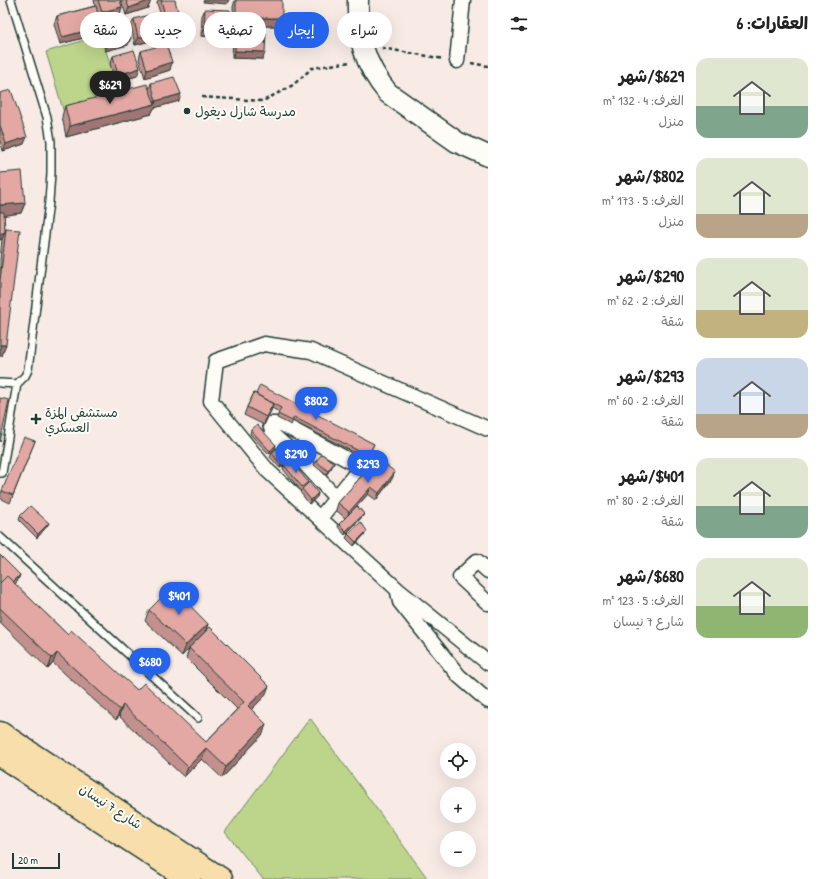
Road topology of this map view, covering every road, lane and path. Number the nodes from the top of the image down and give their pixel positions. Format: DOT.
graph roads {
  1 [pos="11,0"];
  2 [pos="358,0"];
  3 [pos="463,0"];
  4 [pos="373,54"];
  5 [pos="457,61"];
  6 [pos="488,66"];
  7 [pos="202,97"];
  8 [pos="488,156"];
  9 [pos="0,383"];
  10 [pos="18,384"];
  11 [pos="488,429"];
  12 [pos="0,473"];
  13 [pos="336,498"];
  14 [pos="320,518"];
  15 [pos="0,537"];
  16 [pos="488,571"];
  17 [pos="398,590"];
  18 [pos="488,603"];
  19 [pos="488,663"];
  20 [pos="488,701"];
  21 [pos="198,718"];
  22 [pos="5,749"];
  23 [pos="189,879"];
  24 [pos="221,879"];
  1 -- 10 [label="lane"];
  2 -- 4 [label="street"];
  3 -- 5 [label="street"];
  4 -- 5 [label="path"];
  4 -- 7 [label="path"];
  4 -- 8 [label="street"];
  5 -- 6 [label="path"];
  9 -- 10 [label="lane"];
  10 -- 12 [label="lane"];
  11 -- 14 [label="street"];
  13 -- 13 [label="street"];
  13 -- 14 [label="street"];
  14 -- 17 [label="street"];
  15 -- 21 [label="lane"];
  16 -- 18 [label="street"];
  17 -- 19 [label="street"];
  17 -- 20 [label="street"];
  22 -- 23 [label="main road, شارع 7 نيسان"];
  22 -- 24 [label="main road, شارع 7 نيسان"];
}
